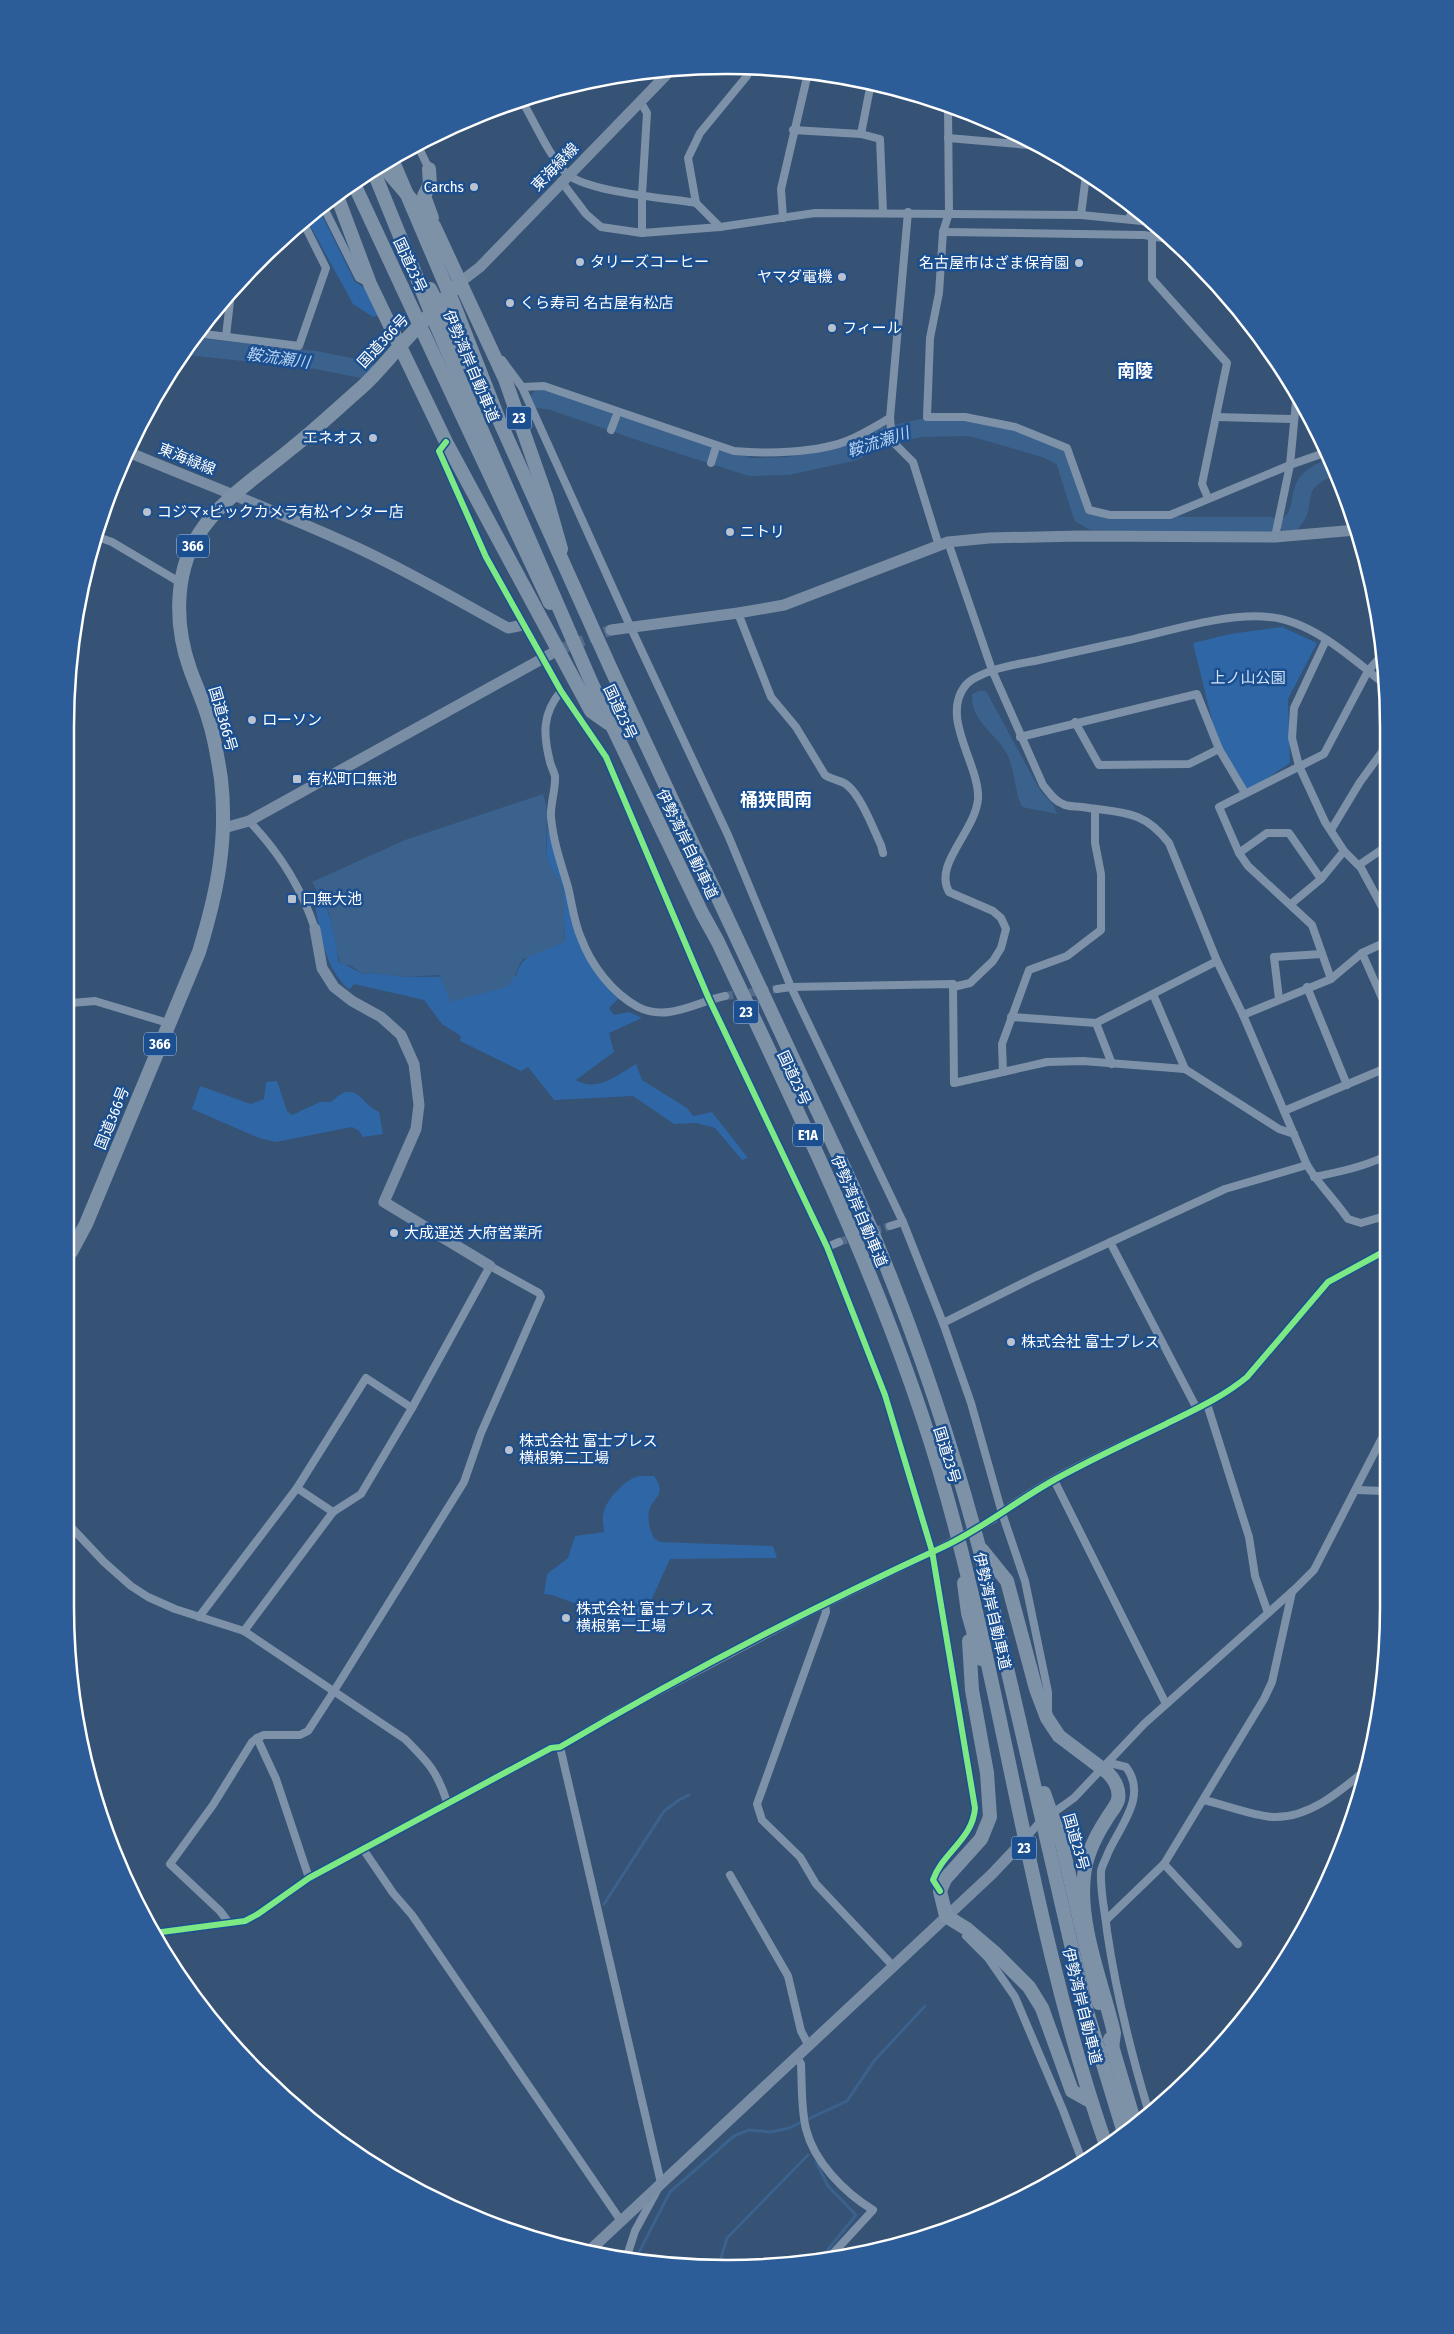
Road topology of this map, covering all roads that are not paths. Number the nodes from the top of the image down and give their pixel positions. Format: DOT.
graph roads {
  1 [pos="748,74"];
  2 [pos="664,77"];
  3 [pos="807,78"];
  4 [pos="869,90"];
  5 [pos="640,101"];
  6 [pos="525,106"];
  7 [pos="948,112"];
  8 [pos="793,130"];
  9 [pos="861,134"];
  10 [pos="948,138"];
  11 [pos="1023,144"];
  12 [pos="420,150"];
  13 [pos="394,165"];
  14 [pos="429,169"];
  15 [pos="386,170"];
  16 [pos="376,176"];
  17 [pos="376,177"];
  18 [pos="564,177"];
  19 [pos="1085,181"];
  20 [pos="356,189"];
  21 [pos="642,195"];
  22 [pos="339,202"];
  23 [pos="696,203"];
  24 [pos="326,212"];
  25 [pos="883,212"];
  26 [pos="908,212"];
  27 [pos="949,213"];
  28 [pos="1131,214"];
  29 [pos="1081,215"];
  30 [pos="783,218"];
  31 [pos="1129,219"];
  32 [pos="1139,220"];
  33 [pos="434,226"];
  34 [pos="720,227"];
  35 [pos="306,228"];
  36 [pos="943,232"];
  37 [pos="642,233"];
  38 [pos="1152,238"];
  39 [pos="1161,238"];
  40 [pos="460,283"];
  41 [pos="370,284"];
  42 [pos="230,304"];
  43 [pos="205,334"];
  44 [pos="226,336"];
  45 [pos="401,345"];
  46 [pos="489,345"];
  47 [pos="522,387"];
  48 [pos="1296,405"];
  49 [pos="616,417"];
  50 [pos="1216,417"];
  51 [pos="890,419"];
  52 [pos="1294,419"];
  53 [pos="611,430"];
  54 [pos="446,442"];
  55 [pos="715,450"];
  56 [pos="134,454"];
  57 [pos="1320,454"];
  58 [pos="711,463"];
  59 [pos="1290,465"];
  60 [pos="234,494"];
  61 [pos="1208,498"];
  62 [pos="1350,531"];
  63 [pos="1274,537"];
  64 [pos="102,538"];
  65 [pos="944,544"];
  66 [pos="564,559"];
  67 [pos="181,583"];
  68 [pos="738,613"];
  69 [pos="523,625"];
  70 [pos="630,626"];
  71 [pos="611,630"];
  72 [pos="1326,640"];
  73 [pos="558,650"];
  74 [pos="542,659"];
  75 [pos="1377,661"];
  76 [pos="992,670"];
  77 [pos="1368,672"];
  78 [pos="1379,680"];
  79 [pos="561,691"];
  80 [pos="1075,722"];
  81 [pos="608,723"];
  82 [pos="1020,737"];
  83 [pos="1219,749"];
  84 [pos="1380,755"];
  85 [pos="1299,766"];
  86 [pos="1245,793"];
  87 [pos="1095,809"];
  88 [pos="250,821"];
  89 [pos="224,828"];
  90 [pos="1331,830"];
  91 [pos="1344,851"];
  92 [pos="1380,851"];
  93 [pos="883,853"];
  94 [pos="1239,853"];
  95 [pos="1359,865"];
  96 [pos="1321,880"];
  97 [pos="1380,903"];
  98 [pos="1291,904"];
  99 [pos="315,929"];
  100 [pos="1380,945"];
  101 [pos="1322,954"];
  102 [pos="1362,954"];
  103 [pos="1217,961"];
  104 [pos="1331,979"];
  105 [pos="792,986"];
  106 [pos="953,987"];
  107 [pos="1307,987"];
  108 [pos="777,989"];
  109 [pos="1152,994"];
  110 [pos="1380,994"];
  111 [pos="725,996"];
  112 [pos="1278,998"];
  113 [pos="709,1000"];
  114 [pos="74,1003"];
  115 [pos="1243,1014"];
  116 [pos="1011,1017"];
  117 [pos="168,1023"];
  118 [pos="1096,1023"];
  119 [pos="1112,1064"];
  120 [pos="1185,1069"];
  121 [pos="1380,1071"];
  122 [pos="1003,1072"];
  123 [pos="1347,1085"];
  124 [pos="1284,1111"];
  125 [pos="1294,1134"];
  126 [pos="1380,1159"];
  127 [pos="1307,1165"];
  128 [pos="1314,1177"];
  129 [pos="1380,1218"];
  130 [pos="902,1222"];
  131 [pos="890,1226"];
  132 [pos="839,1242"];
  133 [pos="1110,1242"];
  134 [pos="74,1246"];
  135 [pos="827,1248"];
  136 [pos="1380,1253"];
  137 [pos="490,1266"];
  138 [pos="943,1324"];
  139 [pos="1207,1404"];
  140 [pos="412,1408"];
  141 [pos="1197,1409"];
  142 [pos="1380,1442"];
  143 [pos="1054,1480"];
  144 [pos="297,1488"];
  145 [pos="1357,1490"];
  146 [pos="1380,1491"];
  147 [pos="333,1512"];
  148 [pos="1002,1512"];
  149 [pos="74,1530"];
  150 [pos="982,1550"];
  151 [pos="932,1551"];
  152 [pos="1292,1592"];
  153 [pos="825,1604"];
  154 [pos="968,1612"];
  155 [pos="1268,1613"];
  156 [pos="200,1618"];
  157 [pos="244,1631"];
  158 [pos="334,1691"];
  159 [pos="1166,1704"];
  160 [pos="1046,1718"];
  161 [pos="257,1738"];
  162 [pos="560,1746"];
  163 [pos="1102,1767"];
  164 [pos="1358,1777"];
  165 [pos="1204,1800"];
  166 [pos="448,1802"];
  167 [pos="1026,1838"];
  168 [pos="363,1849"];
  169 [pos="1164,1864"];
  170 [pos="730,1875"];
  171 [pos="309,1878"];
  172 [pos="940,1891"];
  173 [pos="946,1916"];
  174 [pos="1106,1920"];
  175 [pos="229,1923"];
  176 [pos="160,1932"];
  177 [pos="1238,1944"];
  178 [pos="894,1967"];
  179 [pos="809,2046"];
  180 [pos="1112,2048"];
  181 [pos="797,2057"];
  182 [pos="1088,2100"];
  183 [pos="1149,2105"];
  184 [pos="1133,2118"];
  185 [pos="1122,2127"];
  186 [pos="1103,2140"];
  187 [pos="1103,2141"];
  188 [pos="1080,2156"];
  189 [pos="662,2183"];
  190 [pos="621,2221"];
  191 [pos="594,2247"];
  192 [pos="835,2251"];
  193 [pos="628,2253"];
  1 -- 23 [label="street"];
  2 -- 5 [label="street, 東海緑線"];
  3 -- 8 [label="street"];
  4 -- 9 [label="street"];
  5 -- 18 [label="street, 東海緑線"];
  5 -- 21 [label="street"];
  6 -- 18 [label="street"];
  7 -- 10 [label="street"];
  8 -- 9 [label="street"];
  8 -- 30 [label="street"];
  9 -- 25 [label="street"];
  10 -- 11 [label="street"];
  10 -- 27 [label="street"];
  12 -- 14 [label="street"];
  13 -- 185 [label="highway, 伊勢湾岸自動車道 / E1A, bridge"];
  14 -- 33 [label="highway"];
  15 -- 33 [label="highway"];
  16 -- 66 [label="highway, 国道23号 / 23, bridge"];
  17 -- 186 [label="highway, 伊勢湾岸自動車道 / E1A, bridge"];
  18 -- 21 [label="street"];
  18 -- 37 [label="street"];
  18 -- 40 [label="street, 東海緑線"];
  19 -- 29 [label="street"];
  20 -- 81 [label="highway, 国道23号 / 23, bridge"];
  21 -- 23 [label="street"];
  21 -- 37 [label="street"];
  22 -- 41 [label="highway"];
  23 -- 34 [label="street"];
  24 -- 41 [label="street"];
  25 -- 26 [label="street"];
  25 -- 30 [label="street"];
  26 -- 27 [label="street"];
  26 -- 51 [label="street"];
  27 -- 29 [label="street"];
  27 -- 36 [label="street"];
  28 -- 31 [label="street"];
  29 -- 31 [label="street"];
  30 -- 34 [label="street"];
  31 -- 32 [label="street"];
  33 -- 40 [label="highway"];
  34 -- 37 [label="street"];
  35 -- 44 [label="street"];
  36 -- 38 [label="street"];
  36 -- 61 [label="street"];
  38 -- 39 [label="street"];
  38 -- 50 [label="street"];
  40 -- 45 [label="highway, 国道366号 / 366"];
  40 -- 46 [label="highway, 23"];
  41 -- 45 [label="highway"];
  42 -- 44 [label="street"];
  43 -- 44 [label="street"];
  45 -- 54 [label="highway"];
  45 -- 60 [label="highway, 国道366号 / 366"];
  46 -- 47 [label="street"];
  46 -- 66 [label="highway, 23"];
  47 -- 51 [label="street"];
  47 -- 70 [label="street"];
  48 -- 52 [label="street"];
  49 -- 53 [label="street"];
  50 -- 52 [label="street"];
  50 -- 61 [label="street"];
  51 -- 65 [label="street"];
  52 -- 59 [label="street"];
  54 -- 69 [label="street"];
  54 -- 81 [label="highway"];
  55 -- 58 [label="street"];
  56 -- 60 [label="street, 東海緑線"];
  57 -- 59 [label="street"];
  59 -- 61 [label="street"];
  59 -- 63 [label="street"];
  60 -- 67 [label="highway, 国道366号 / 366"];
  60 -- 69 [label="street, 東海緑線"];
  62 -- 63 [label="street"];
  63 -- 65 [label="street"];
  64 -- 67 [label="street"];
  65 -- 68 [label="street"];
  65 -- 76 [label="street"];
  66 -- 150 [label="highway, 国道23号 / 23"];
  67 -- 89 [label="highway, 国道366号 / 366"];
  68 -- 70 [label="street"];
  68 -- 93 [label="street"];
  69 -- 74 [label="street"];
  70 -- 71 [label="street"];
  70 -- 105 [label="street"];
  72 -- 76 [label="street"];
  72 -- 77 [label="street"];
  72 -- 85 [label="street"];
  73 -- 74 [label="street"];
  74 -- 79 [label="street"];
  74 -- 88 [label="street"];
  75 -- 77 [label="street"];
  76 -- 82 [label="street"];
  76 -- 106 [label="street"];
  77 -- 78 [label="street"];
  77 -- 85 [label="street"];
  79 -- 113 [label="street"];
  79 -- 113 [label="street"];
  80 -- 82 [label="street"];
  80 -- 83 [label="street"];
  80 -- 83 [label="street"];
  81 -- 154 [label="highway, 国道23号 / 23"];
  82 -- 87 [label="street"];
  83 -- 86 [label="street"];
  84 -- 90 [label="street"];
  85 -- 86 [label="street"];
  85 -- 90 [label="street"];
  86 -- 94 [label="street"];
  87 -- 103 [label="street"];
  87 -- 116 [label="street"];
  88 -- 89 [label="street"];
  88 -- 99 [label="street"];
  89 -- 117 [label="highway, 国道366号 / 366"];
  90 -- 91 [label="street"];
  91 -- 95 [label="street"];
  91 -- 96 [label="street"];
  92 -- 95 [label="street"];
  94 -- 96 [label="street"];
  94 -- 98 [label="street"];
  95 -- 97 [label="street"];
  96 -- 98 [label="street"];
  98 -- 101 [label="street"];
  99 -- 137 [label="street"];
  100 -- 102 [label="street"];
  101 -- 104 [label="street"];
  101 -- 112 [label="street"];
  102 -- 104 [label="street"];
  102 -- 110 [label="street"];
  103 -- 109 [label="street"];
  103 -- 115 [label="street"];
  104 -- 107 [label="street"];
  105 -- 106 [label="street"];
  105 -- 108 [label="street"];
  105 -- 130 [label="street"];
  106 -- 122 [label="street"];
  107 -- 112 [label="street"];
  107 -- 123 [label="street"];
  109 -- 118 [label="street"];
  109 -- 120 [label="street"];
  111 -- 113 [label="street"];
  112 -- 115 [label="street"];
  113 -- 135 [label="street"];
  114 -- 117 [label="street"];
  115 -- 124 [label="street"];
  116 -- 118 [label="street"];
  116 -- 122 [label="street"];
  117 -- 134 [label="highway, 国道366号 / 366"];
  118 -- 119 [label="street"];
  119 -- 120 [label="street"];
  119 -- 122 [label="street"];
  120 -- 125 [label="street"];
  121 -- 123 [label="street"];
  123 -- 124 [label="street"];
  124 -- 125 [label="street"];
  125 -- 127 [label="street"];
  126 -- 128 [label="street"];
  127 -- 128 [label="street"];
  127 -- 133 [label="street"];
  128 -- 129 [label="street"];
  130 -- 131 [label="street"];
  130 -- 138 [label="street"];
  132 -- 135 [label="street"];
  133 -- 138 [label="street"];
  133 -- 141 [label="street"];
  135 -- 151 [label="street"];
  136 -- 139 [label="street"];
  137 -- 140 [label="street"];
  137 -- 158 [label="street"];
  138 -- 148 [label="street"];
  139 -- 141 [label="street"];
  139 -- 155 [label="street"];
  140 -- 144 [label="street"];
  140 -- 147 [label="street"];
  141 -- 143 [label="street"];
  142 -- 145 [label="street"];
  143 -- 148 [label="street"];
  143 -- 159 [label="street"];
  144 -- 147 [label="street"];
  144 -- 156 [label="street"];
  145 -- 146 [label="street"];
  145 -- 152 [label="street"];
  147 -- 157 [label="street"];
  148 -- 151 [label="street, bridge"];
  148 -- 160 [label="street"];
  149 -- 156 [label="street"];
  150 -- 160 [label="highway"];
  150 -- 180 [label="highway, 国道23号 / 23, bridge"];
  151 -- 153 [label="street"];
  151 -- 172 [label="street"];
  152 -- 155 [label="street"];
  152 -- 165 [label="street"];
  153 -- 162 [label="street"];
  153 -- 178 [label="street"];
  154 -- 172 [label="highway"];
  154 -- 182 [label="highway, 国道23号 / 23, bridge"];
  155 -- 159 [label="street"];
  156 -- 157 [label="street"];
  157 -- 158 [label="street"];
  158 -- 161 [label="street"];
  158 -- 166 [label="street"];
  159 -- 163 [label="street"];
  160 -- 163 [label="highway"];
  161 -- 171 [label="street"];
  161 -- 175 [label="street"];
  162 -- 166 [label="street"];
  162 -- 189 [label="street"];
  163 -- 167 [label="street"];
  163 -- 174 [label="street"];
  163 -- 180 [label="highway"];
  164 -- 165 [label="street"];
  165 -- 169 [label="street"];
  166 -- 168 [label="street"];
  167 -- 173 [label="street"];
  168 -- 171 [label="street"];
  168 -- 190 [label="street"];
  169 -- 174 [label="street"];
  169 -- 177 [label="street"];
  170 -- 179 [label="street"];
  171 -- 175 [label="street"];
  172 -- 173 [label="highway"];
  173 -- 178 [label="street"];
  173 -- 182 [label="highway"];
  173 -- 188 [label="street"];
  174 -- 183 [label="street"];
  175 -- 176 [label="street"];
  178 -- 179 [label="street"];
  179 -- 181 [label="street"];
  180 -- 184 [label="highway, 国道23号 / 23"];
  181 -- 189 [label="street"];
  181 -- 192 [label="street"];
  182 -- 187 [label="highway, 国道23号 / 23, bridge"];
  189 -- 190 [label="street"];
  189 -- 193 [label="street"];
  190 -- 191 [label="street"];
}
